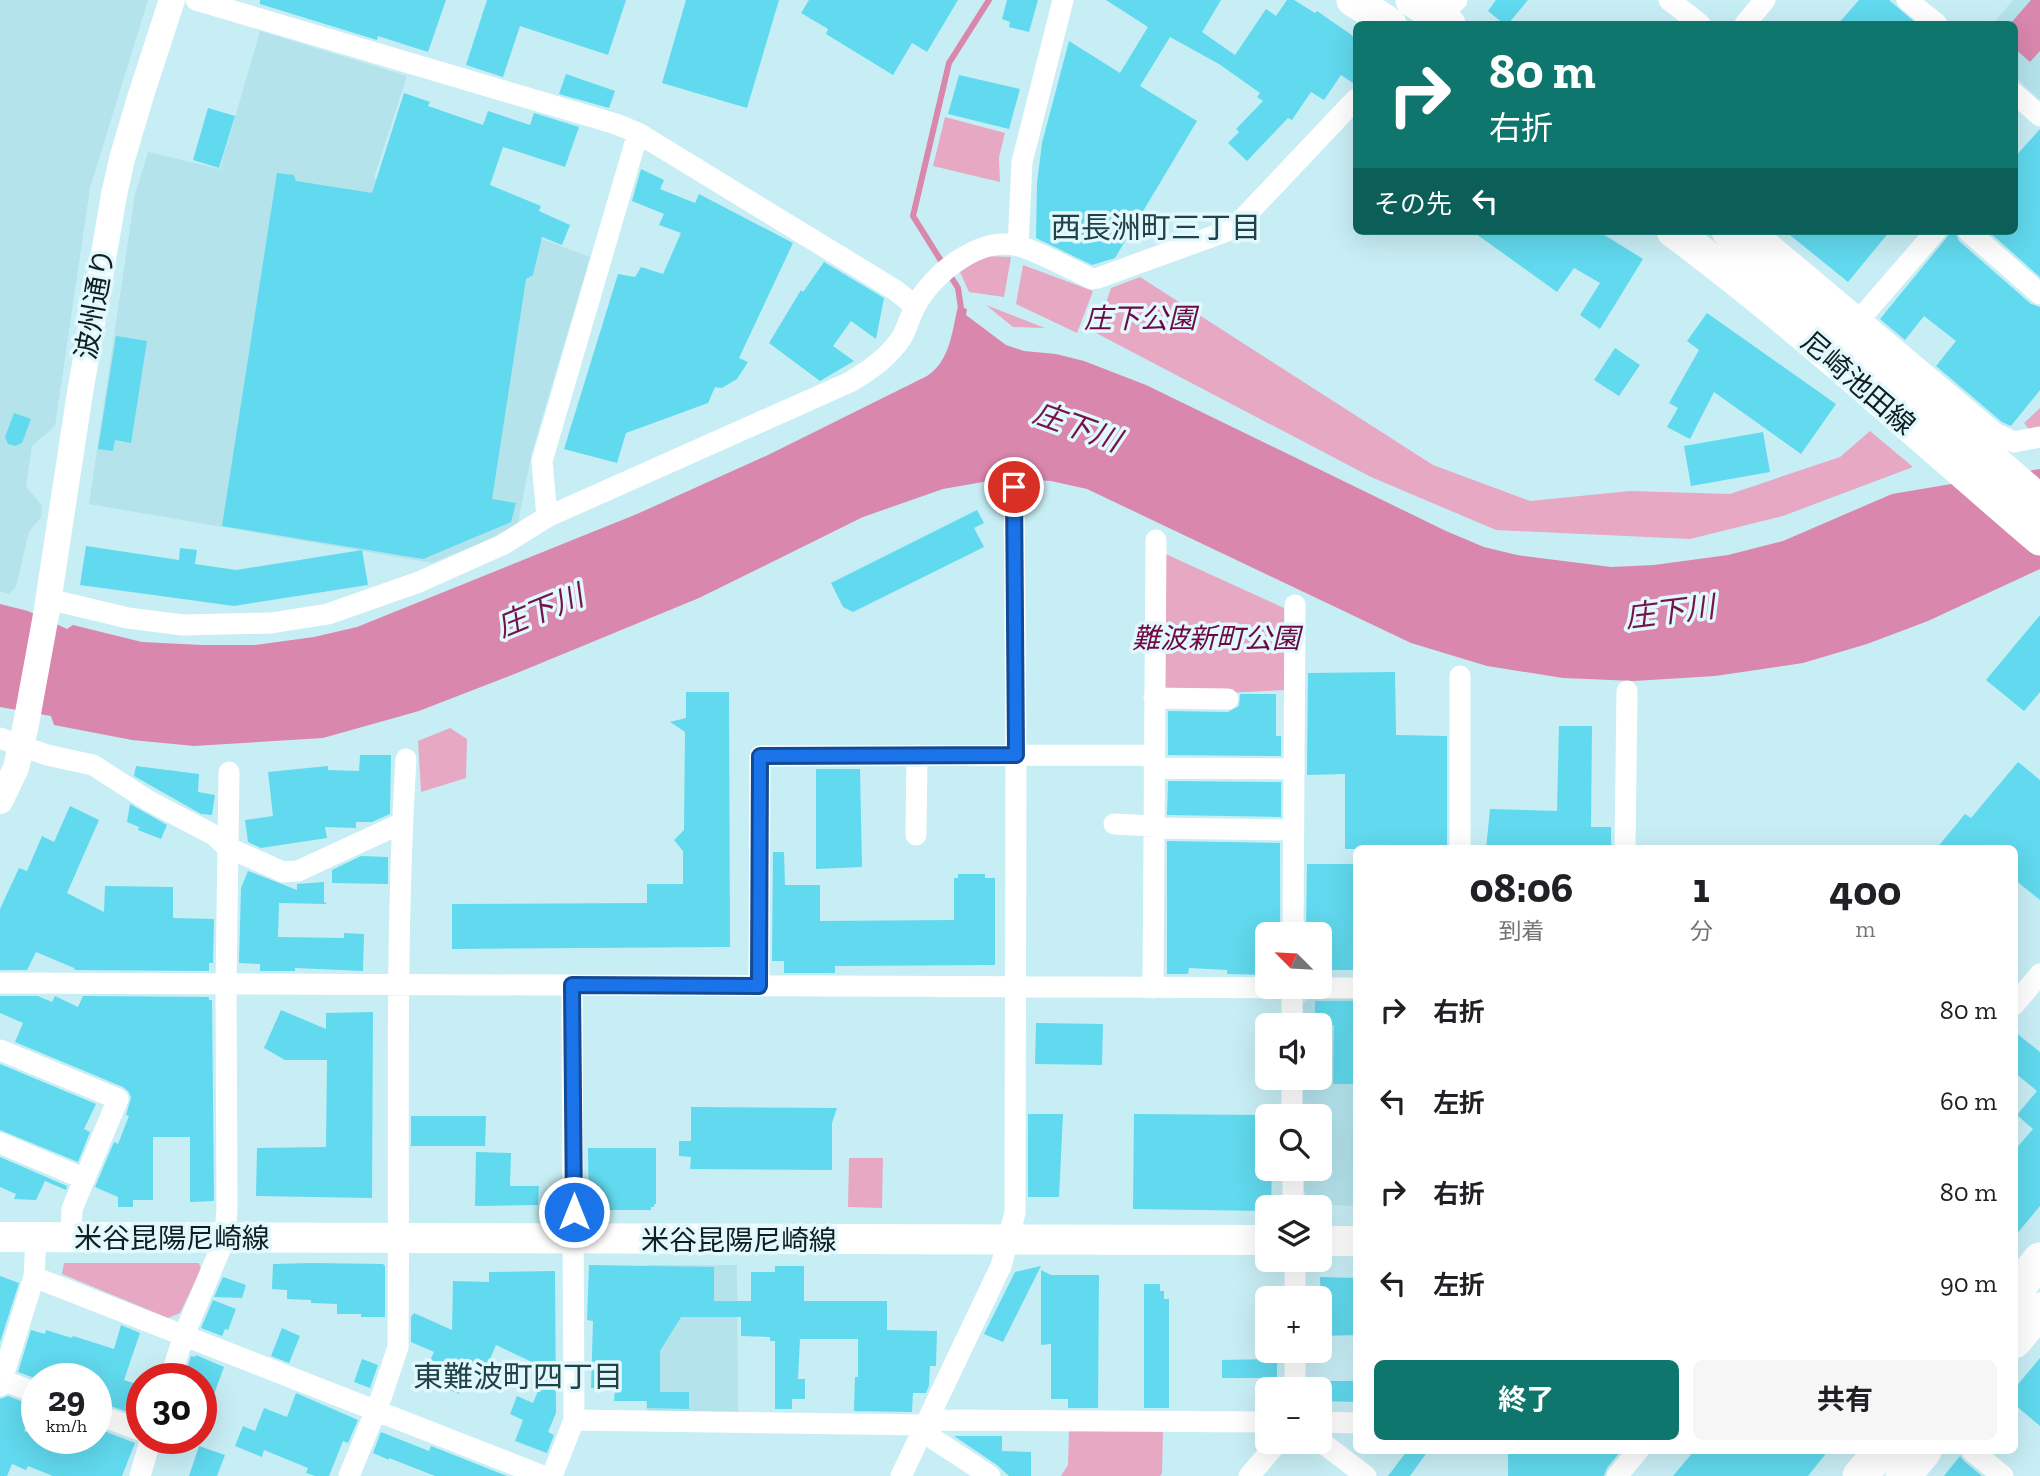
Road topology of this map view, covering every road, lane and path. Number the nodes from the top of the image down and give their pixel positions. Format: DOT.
graph roads {
  1 [pos="172,0"];
  2 [pos="196,0"];
  3 [pos="1063,0"];
  4 [pos="1353,0"];
  5 [pos="1669,0"];
  6 [pos="1765,0"];
  7 [pos="1907,0"];
  8 [pos="1385,21"];
  9 [pos="1696,21"];
  10 [pos="1748,21"];
  11 [pos="1933,21"];
  12 [pos="2018,97"];
  13 [pos="1353,102"];
  14 [pos="2040,116"];
  15 [pos="638,133"];
  16 [pos="1678,235"];
  17 [pos="1733,235"];
  18 [pos="1760,235"];
  19 [pos="1933,235"];
  20 [pos="1973,235"];
  21 [pos="1018,246"];
  22 [pos="2040,294"];
  23 [pos="915,306"];
  24 [pos="1860,318"];
  25 [pos="2040,437"];
  26 [pos="1014,487"];
  27 [pos="2040,501"];
  28 [pos="547,517"];
  29 [pos="1156,540"];
  30 [pos="2040,540"];
  31 [pos="1295,605"];
  32 [pos="47,607"];
  33 [pos="1460,676"];
  34 [pos="1627,691"];
  35 [pos="1154,698"];
  36 [pos="1228,699"];
  37 [pos="11,741"];
  38 [pos="917,755"];
  39 [pos="1016,755"];
  40 [pos="406,758"];
  41 [pos="1154,762"];
  42 [pos="1294,769"];
  43 [pos="229,772"];
  44 [pos="0,802"];
  45 [pos="402,823"];
  46 [pos="1114,824"];
  47 [pos="1154,827"];
  48 [pos="1293,830"];
  49 [pos="916,835"];
  50 [pos="1460,845"];
  51 [pos="1625,845"];
  52 [pos="227,847"];
  53 [pos="1293,922"];
  54 [pos="2038,981"];
  55 [pos="0,983"];
  56 [pos="399,985"];
  57 [pos="572,985"];
  58 [pos="226,986"];
  59 [pos="759,986"];
  60 [pos="1255,987"];
  61 [pos="1016,988"];
  62 [pos="1153,988"];
  63 [pos="1332,988"];
  64 [pos="1353,988"];
  65 [pos="2018,1001"];
  66 [pos="0,1050"];
  67 [pos="0,1143"];
  68 [pos="85,1179"];
  69 [pos="0,1237"];
  70 [pos="36,1237"];
  71 [pos="71,1237"];
  72 [pos="225,1238"];
  73 [pos="399,1239"];
  74 [pos="574,1239"];
  75 [pos="1255,1240"];
  76 [pos="1008,1241"];
  77 [pos="1332,1241"];
  78 [pos="1353,1241"];
  79 [pos="2040,1260"];
  80 [pos="34,1277"];
  81 [pos="2025,1295"];
  82 [pos="2018,1324"];
  83 [pos="184,1335"];
  84 [pos="175,1363"];
  85 [pos="1,1383"];
  86 [pos="21,1389"];
  87 [pos="376,1411"];
  88 [pos="573,1420"];
  89 [pos="1255,1422"];
  90 [pos="1332,1422"];
  91 [pos="1353,1423"];
  92 [pos="926,1426"];
  93 [pos="1332,1450"];
  94 [pos="146,1454"];
  95 [pos="1268,1454"];
  96 [pos="1635,1454"];
  97 [pos="1878,1454"];
  98 [pos="1921,1454"];
  99 [pos="1976,1454"];
  100 [pos="140,1476"];
  101 [pos="349,1476"];
  102 [pos="543,1476"];
  103 [pos="552,1476"];
  104 [pos="901,1476"];
  105 [pos="990,1476"];
  106 [pos="1249,1476"];
  107 [pos="1366,1476"];
  108 [pos="1617,1476"];
  109 [pos="1860,1476"];
  110 [pos="1903,1476"];
  111 [pos="2003,1476"];
  1 -- 32 [label="street, 波州通り"];
  2 -- 15 [label="street"];
  3 -- 21 [label="street"];
  4 -- 8 [label="main road"];
  5 -- 9 [label="street"];
  6 -- 10 [label="street"];
  7 -- 11 [label="street"];
  12 -- 14 [label="street"];
  13 -- 21 [label="street"];
  15 -- 23 [label="street"];
  15 -- 28 [label="street"];
  16 -- 30 [label="main road, 尼崎池田線"];
  17 -- 27 [label="main road, 尼崎池田線"];
  18 -- 24 [label="street"];
  19 -- 24 [label="street"];
  20 -- 22 [label="street"];
  21 -- 23 [label="street"];
  23 -- 28 [label="street"];
  24 -- 25 [label="street"];
  26 -- 39 [label="street"];
  28 -- 32 [label="street"];
  29 -- 35 [label="street"];
  31 -- 42 [label="street"];
  32 -- 37 [label="street, 波州通り"];
  33 -- 50 [label="street"];
  34 -- 51 [label="street"];
  35 -- 36 [label="street"];
  35 -- 41 [label="street"];
  37 -- 44 [label="street"];
  37 -- 52 [label="street"];
  38 -- 39 [label="street"];
  38 -- 49 [label="street"];
  38 -- 59 [label="street"];
  39 -- 41 [label="street"];
  39 -- 61 [label="street"];
  40 -- 45 [label="street"];
  41 -- 42 [label="street"];
  41 -- 47 [label="street"];
  42 -- 48 [label="street"];
  43 -- 52 [label="street"];
  45 -- 52 [label="street"];
  45 -- 56 [label="street"];
  46 -- 47 [label="street"];
  47 -- 48 [label="street"];
  47 -- 62 [label="street"];
  48 -- 53 [label="street"];
  52 -- 58 [label="street"];
  54 -- 65 [label="street"];
  55 -- 58 [label="street"];
  56 -- 57 [label="street"];
  56 -- 58 [label="street"];
  56 -- 73 [label="street"];
  57 -- 59 [label="street"];
  57 -- 74 [label="street"];
  58 -- 72 [label="street"];
  59 -- 61 [label="street"];
  60 -- 62 [label="street"];
  61 -- 62 [label="street"];
  61 -- 76 [label="street"];
  63 -- 64 [label="street"];
  66 -- 68 [label="street"];
  67 -- 68 [label="street"];
  68 -- 71 [label="street"];
  69 -- 70 [label="main road, 米谷昆陽尼崎線"];
  70 -- 71 [label="main road, 米谷昆陽尼崎線"];
  70 -- 80 [label="street"];
  71 -- 72 [label="main road, 米谷昆陽尼崎線"];
  72 -- 73 [label="main road, 米谷昆陽尼崎線"];
  72 -- 83 [label="street"];
  73 -- 74 [label="main road, 米谷昆陽尼崎線"];
  73 -- 87 [label="street"];
  74 -- 76 [label="main road, 米谷昆陽尼崎線"];
  74 -- 88 [label="street"];
  75 -- 76 [label="main road, 米谷昆陽尼崎線"];
  76 -- 92 [label="street"];
  77 -- 78 [label="main road"];
  79 -- 81 [label="highway"];
  80 -- 83 [label="street"];
  80 -- 85 [label="street"];
  81 -- 82 [label="highway"];
  83 -- 84 [label="street"];
  83 -- 87 [label="street"];
  85 -- 86 [label="street"];
  87 -- 101 [label="street"];
  87 -- 102 [label="street"];
  88 -- 92 [label="street"];
  88 -- 103 [label="street"];
  89 -- 92 [label="street"];
  90 -- 91 [label="street"];
  92 -- 104 [label="street"];
  92 -- 105 [label="street"];
  93 -- 107 [label="street"];
  94 -- 100 [label="street"];
  95 -- 106 [label="street"];
  96 -- 108 [label="street"];
  97 -- 109 [label="highway"];
  98 -- 110 [label="highway"];
  99 -- 111 [label="street"];
}
